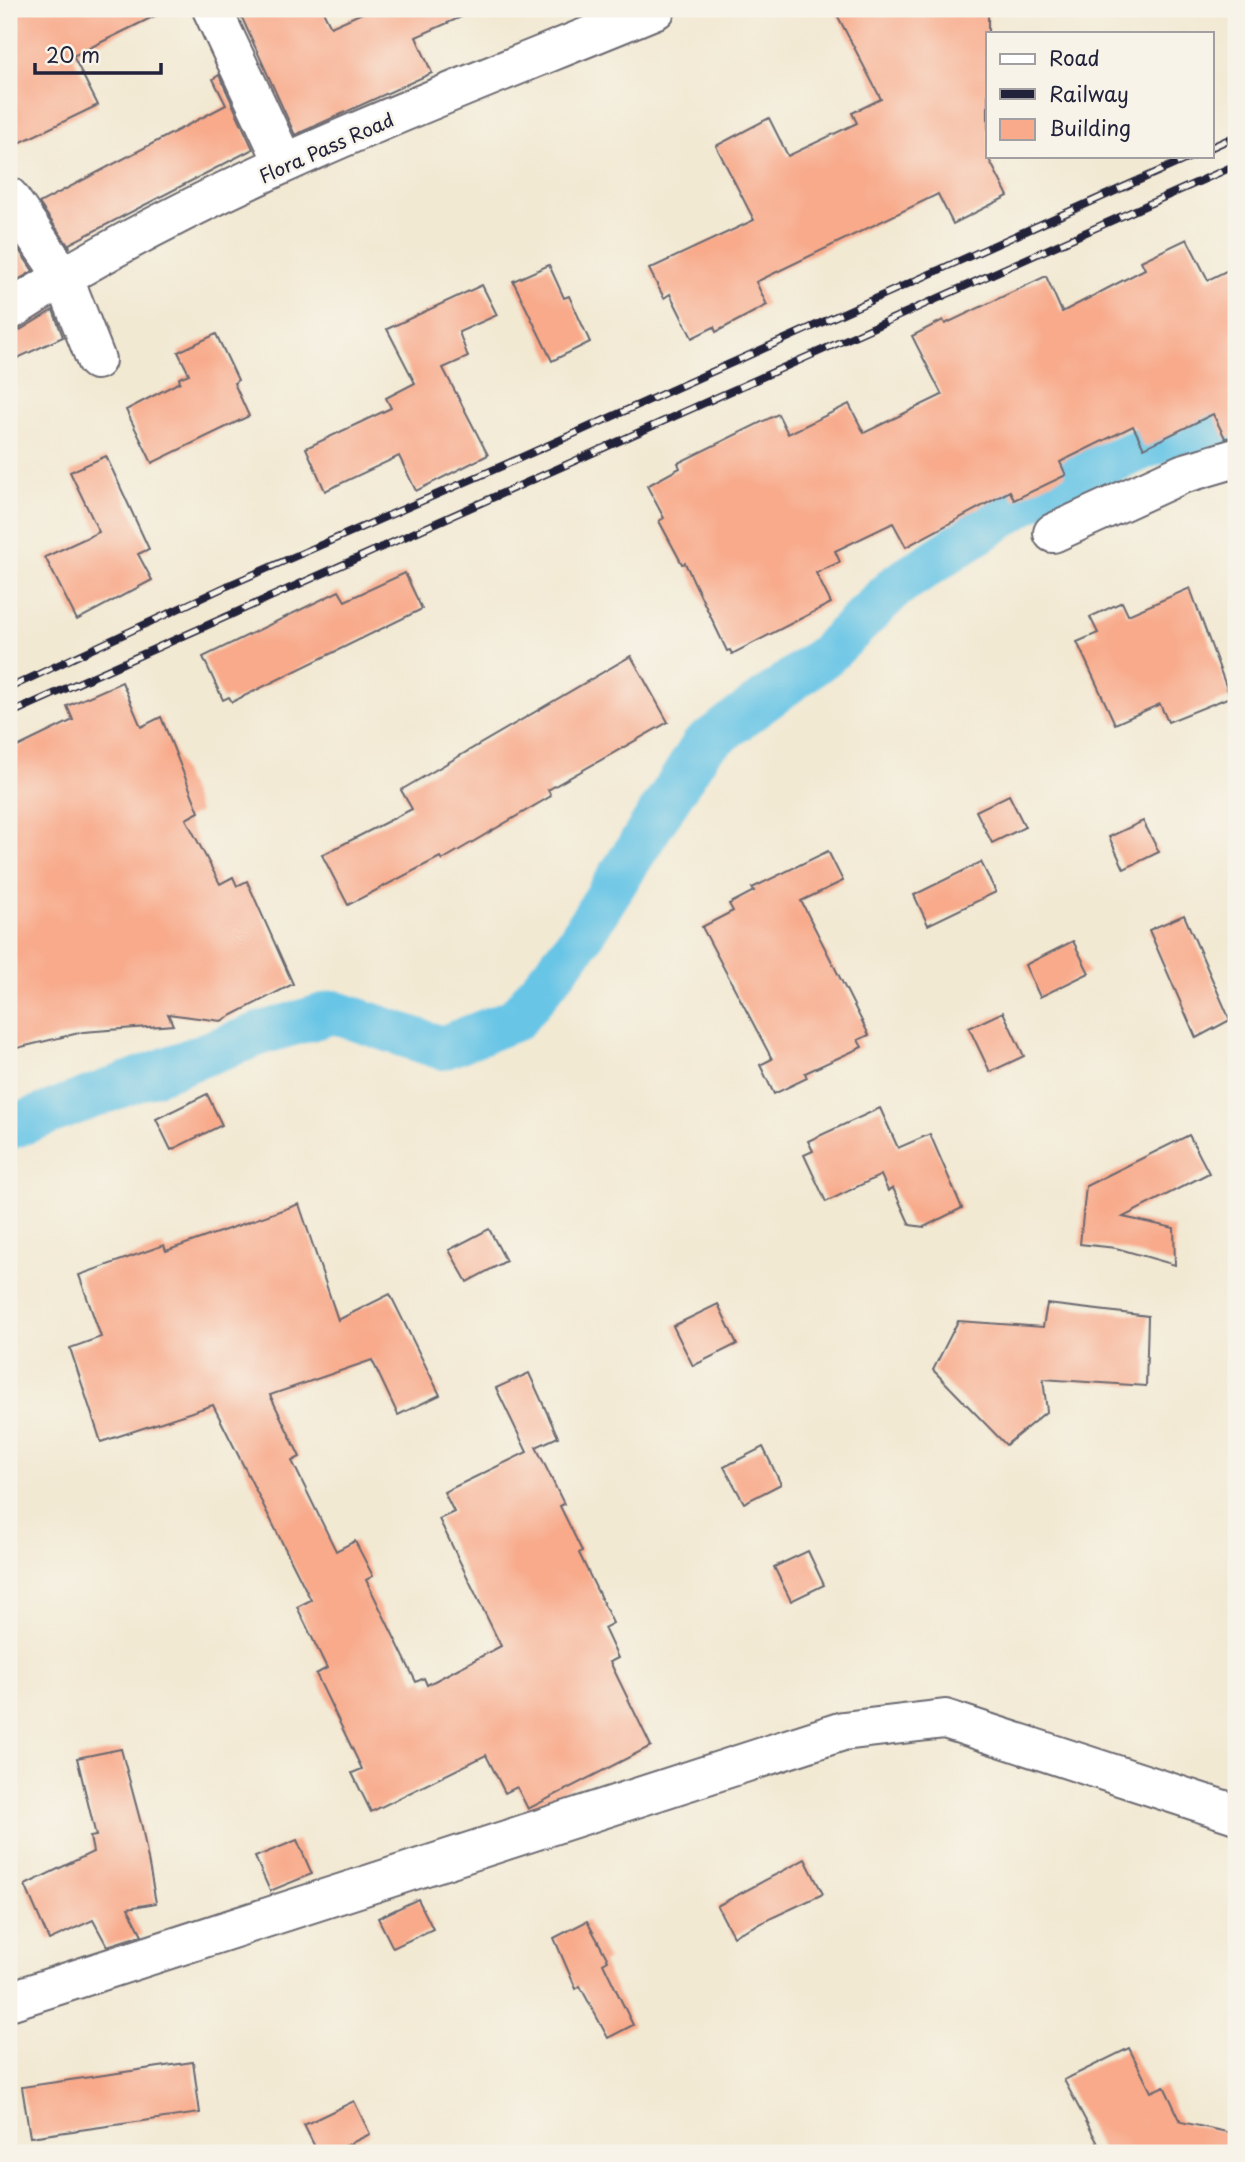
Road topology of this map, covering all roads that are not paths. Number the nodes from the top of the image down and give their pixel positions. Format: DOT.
graph roads {
  1 [pos="212,9"];
  2 [pos="656,9"];
  3 [pos="284,163"];
  4 [pos="9,197"];
  5 [pos="63,276"];
  6 [pos="9,311"];
  7 [pos="96,360"];
  8 [pos="1236,458"];
  9 [pos="1053,533"];
  10 [pos="1236,1814"];
  11 [pos="9,2001"];
  1 -- 3 [label="street"];
  2 -- 3 [label="street, Flora Pass Road"];
  3 -- 5 [label="street, Flora Pass Road"];
  4 -- 5 [label="street"];
  5 -- 6 [label="street, Flora Pass Road"];
  5 -- 7 [label="street"];
  8 -- 9 [label="street"];
  10 -- 11 [label="street"];
}
